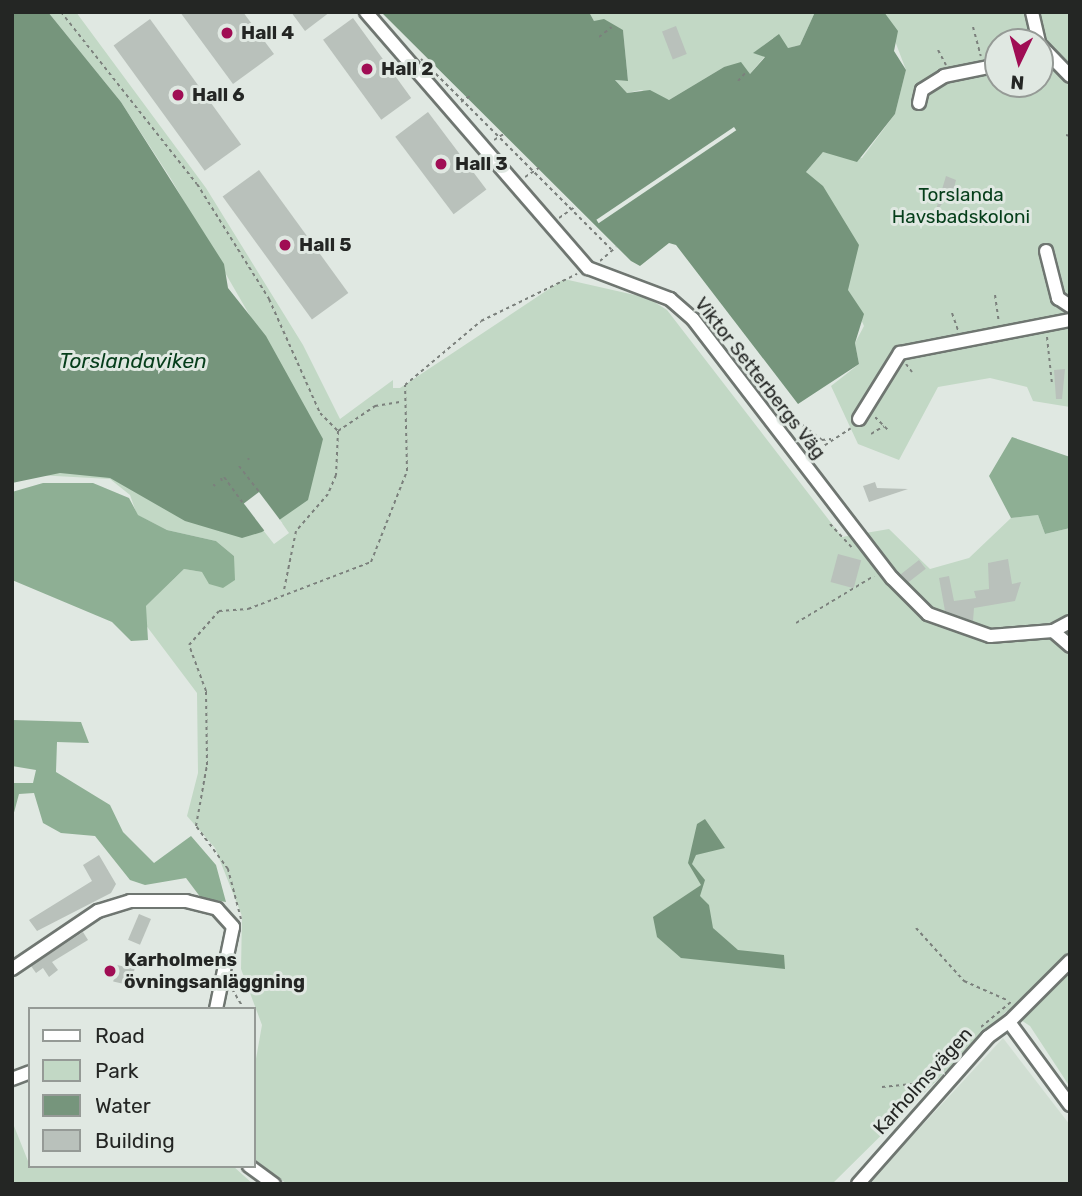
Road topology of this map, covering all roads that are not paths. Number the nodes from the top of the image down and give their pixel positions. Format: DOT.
graph roads {
  1 [pos="366,12"];
  2 [pos="1054,64"];
  3 [pos="984,68"];
  4 [pos="1070,76"];
  5 [pos="919,103"];
  6 [pos="1046,251"];
  7 [pos="1070,306"];
  8 [pos="1070,320"];
  9 [pos="862,413"];
  10 [pos="1070,622"];
  11 [pos="1053,631"];
  12 [pos="1070,646"];
  13 [pos="1070,961"];
  14 [pos="12,969"];
  15 [pos="216,1007"];
  16 [pos="1009,1022"];
  17 [pos="1070,1105"];
  18 [pos="252,1168"];
  19 [pos="274,1184"];
  20 [pos="858,1184"];
  1 -- 11 [label="street, Viktor Setterbergs Väg"];
  2 -- 4 [label="street"];
  3 -- 5 [label="street"];
  6 -- 7 [label="street"];
  8 -- 9 [label="street"];
  10 -- 11 [label="street, Viktor Setterbergs Väg"];
  11 -- 12 [label="street"];
  13 -- 16 [label="street"];
  14 -- 15 [label="street"];
  16 -- 17 [label="street"];
  16 -- 20 [label="street, Karholmsvägen"];
  18 -- 19 [label="street"];
}
